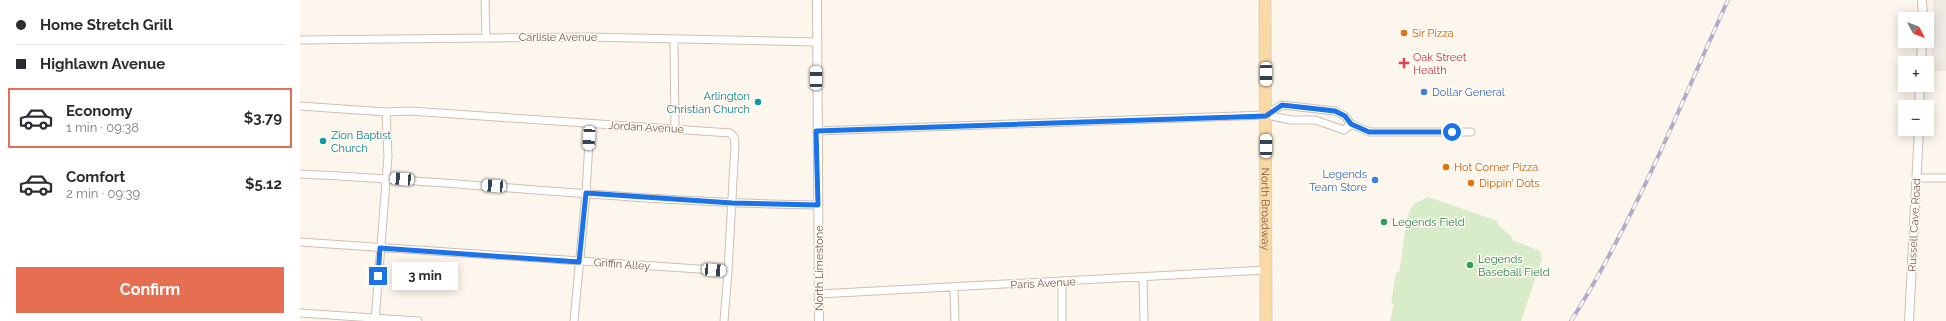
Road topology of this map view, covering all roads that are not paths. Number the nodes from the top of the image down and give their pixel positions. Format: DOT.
graph roads {
  1 [pos="485,0"];
  2 [pos="817,0"];
  3 [pos="1266,0"];
  4 [pos="1922,0"];
  5 [pos="1922,12"];
  6 [pos="486,37"];
  7 [pos="300,40"];
  8 [pos="674,40"];
  9 [pos="816,42"];
  10 [pos="300,106"];
  11 [pos="386,112"];
  12 [pos="1266,116"];
  13 [pos="590,124"];
  14 [pos="1351,124"];
  15 [pos="675,129"];
  16 [pos="816,131"];
  17 [pos="1471,132"];
  18 [pos="1919,136"];
  19 [pos="300,174"];
  20 [pos="387,178"];
  21 [pos="1917,178"];
  22 [pos="1946,178"];
  23 [pos="586,193"];
  24 [pos="732,203"];
  25 [pos="818,205"];
  26 [pos="300,242"];
  27 [pos="380,248"];
  28 [pos="579,262"];
  29 [pos="1266,270"];
  30 [pos="728,271"];
  31 [pos="1142,277"];
  32 [pos="1062,282"];
  33 [pos="954,288"];
  34 [pos="819,294"];
  35 [pos="300,313"];
  36 [pos="375,320"];
  37 [pos="418,321"];
  38 [pos="574,321"];
  39 [pos="724,321"];
  40 [pos="819,321"];
  41 [pos="955,321"];
  42 [pos="1062,321"];
  43 [pos="1144,321"];
  44 [pos="1266,321"];
  45 [pos="1909,321"];
  1 -- 6 [label="street"];
  2 -- 9 [label="street, North Limestone"];
  3 -- 12 [label="main road, North Broadway"];
  4 -- 5 [label="street"];
  6 -- 7 [label="street, Carlisle Avenue"];
  6 -- 8 [label="street, Carlisle Avenue"];
  8 -- 9 [label="street, Carlisle Avenue"];
  8 -- 15 [label="street"];
  9 -- 16 [label="street, North Limestone"];
  10 -- 11 [label="street, Jordan Avenue"];
  11 -- 13 [label="street, Jordan Avenue"];
  11 -- 20 [label="street"];
  12 -- 14 [label="street"];
  12 -- 14 [label="street"];
  12 -- 16 [label="street"];
  12 -- 29 [label="main road, North Broadway"];
  13 -- 15 [label="street, Jordan Avenue"];
  13 -- 23 [label="street"];
  14 -- 17 [label="street"];
  15 -- 24 [label="street, Jordan Avenue"];
  16 -- 25 [label="street, North Limestone"];
  18 -- 21 [label="street, Russell Cave Road"];
  19 -- 20 [label="street"];
  20 -- 23 [label="street"];
  20 -- 27 [label="street"];
  21 -- 22 [label="street"];
  21 -- 45 [label="street, Russell Cave Road"];
  23 -- 24 [label="street"];
  23 -- 28 [label="street"];
  24 -- 25 [label="street"];
  24 -- 30 [label="street, Jordan Avenue"];
  25 -- 34 [label="street, North Limestone"];
  26 -- 27 [label="street, Griffin Alley"];
  27 -- 28 [label="street, Griffin Alley"];
  27 -- 36 [label="street"];
  28 -- 30 [label="street, Griffin Alley"];
  28 -- 38 [label="street"];
  29 -- 31 [label="street, Paris Avenue"];
  29 -- 44 [label="main road, North Broadway"];
  30 -- 39 [label="street, Jordan Avenue"];
  31 -- 32 [label="street, Paris Avenue"];
  31 -- 43 [label="street"];
  32 -- 33 [label="street, Paris Avenue"];
  32 -- 42 [label="street"];
  33 -- 34 [label="street, Paris Avenue"];
  33 -- 41 [label="street"];
  34 -- 40 [label="street, North Limestone"];
  35 -- 36 [label="street"];
  36 -- 37 [label="street"];
}
